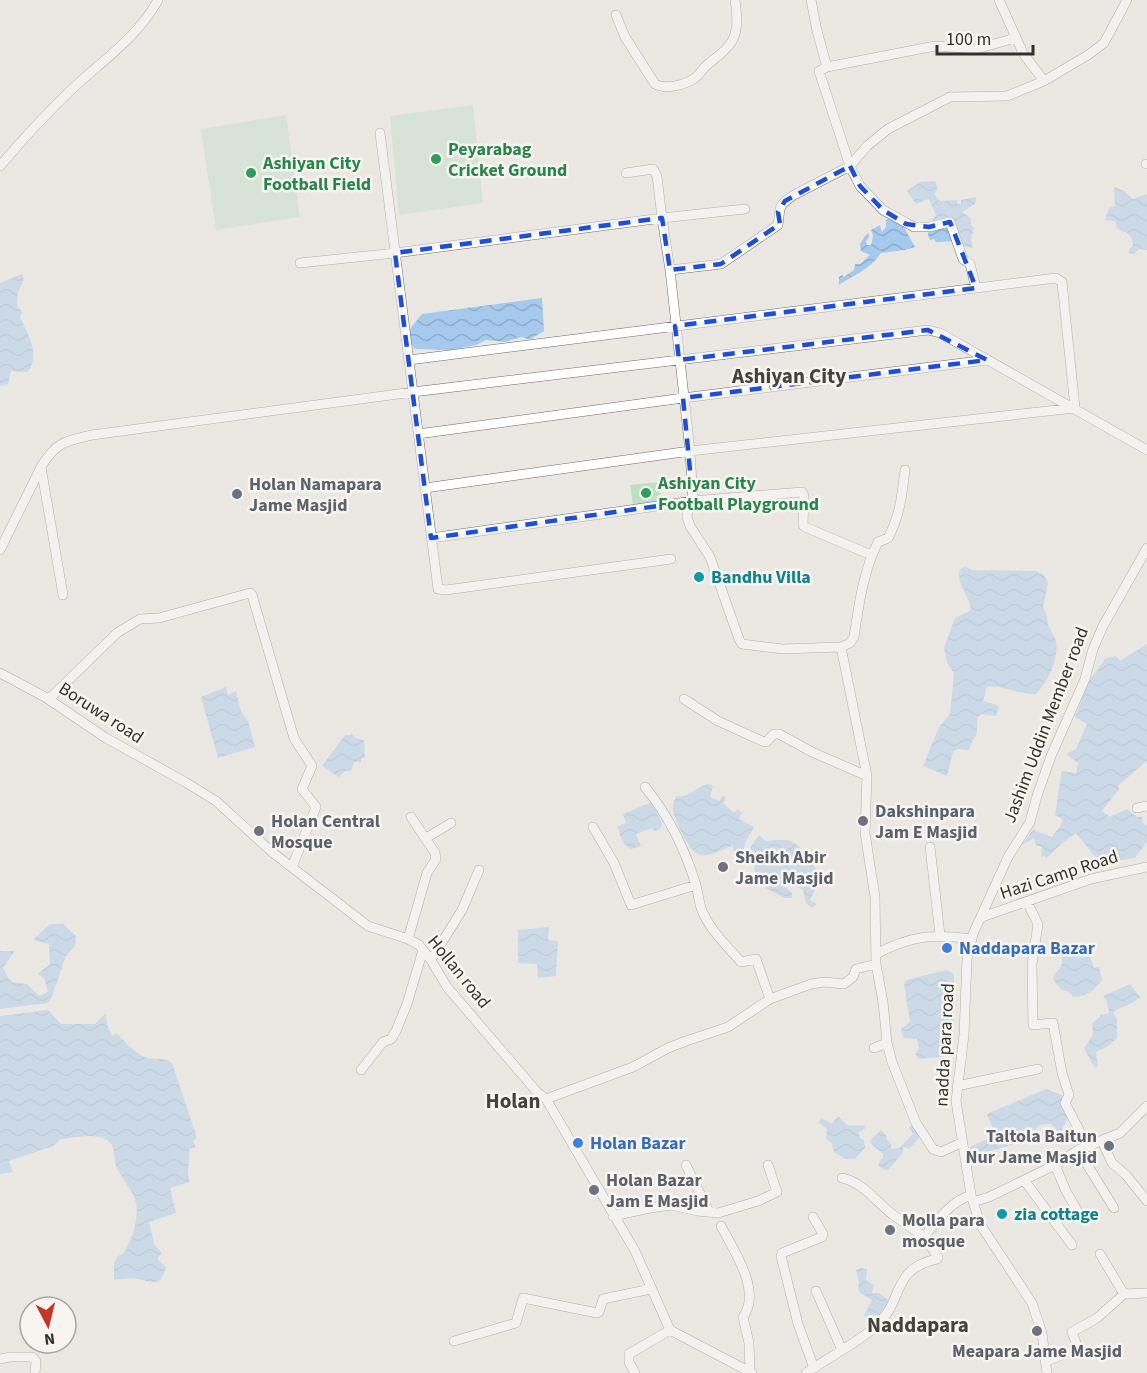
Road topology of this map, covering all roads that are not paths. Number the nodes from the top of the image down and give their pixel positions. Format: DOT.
graph roads {
  1 [pos="158,0"];
  2 [pos="735,0"];
  3 [pos="811,0"];
  4 [pos="999,0"];
  5 [pos="1127,0"];
  6 [pos="616,15"];
  7 [pos="1015,38"];
  8 [pos="827,67"];
  9 [pos="1044,81"];
  10 [pos="380,133"];
  11 [pos="0,166"];
  12 [pos="850,166"];
  13 [pos="626,173"];
  14 [pos="745,209"];
  15 [pos="662,218"];
  16 [pos="395,253"];
  17 [pos="300,263"];
  18 [pos="670,270"];
  19 [pos="976,288"];
  20 [pos="675,326"];
  21 [pos="409,360"];
  22 [pos="679,360"];
  23 [pos="987,360"];
  24 [pos="413,392"];
  25 [pos="683,398"];
  26 [pos="1075,408"];
  27 [pos="418,434"];
  28 [pos="1147,450"];
  29 [pos="690,451"];
  30 [pos="41,467"];
  31 [pos="905,470"];
  32 [pos="425,488"];
  33 [pos="693,501"];
  34 [pos="431,538"];
  35 [pos="1147,548"];
  36 [pos="0,550"];
  37 [pos="871,555"];
  38 [pos="670,559"];
  39 [pos="63,595"];
  40 [pos="841,647"];
  41 [pos="0,673"];
  42 [pos="49,699"];
  43 [pos="684,699"];
  44 [pos="867,776"];
  45 [pos="185,782"];
  46 [pos="645,787"];
  47 [pos="411,817"];
  48 [pos="451,823"];
  49 [pos="592,827"];
  50 [pos="854,831"];
  51 [pos="866,833"];
  52 [pos="426,838"];
  53 [pos="930,847"];
  54 [pos="292,867"];
  55 [pos="1147,867"];
  56 [pos="478,870"];
  57 [pos="696,885"];
  58 [pos="1027,902"];
  59 [pos="982,918"];
  60 [pos="940,935"];
  61 [pos="408,939"];
  62 [pos="972,939"];
  63 [pos="423,950"];
  64 [pos="876,959"];
  65 [pos="431,960"];
  66 [pos="770,999"];
  67 [pos="887,1043"];
  68 [pos="874,1048"];
  69 [pos="1038,1069"];
  70 [pos="361,1070"];
  71 [pos="957,1086"];
  72 [pos="546,1099"];
  73 [pos="1147,1106"];
  74 [pos="1102,1141"];
  75 [pos="963,1142"];
  76 [pos="1088,1147"];
  77 [pos="1078,1150"];
  78 [pos="686,1165"];
  79 [pos="768,1165"];
  80 [pos="1055,1165"];
  81 [pos="842,1178"];
  82 [pos="1024,1180"];
  83 [pos="972,1198"];
  84 [pos="1147,1201"];
  85 [pos="1114,1208"];
  86 [pos="709,1212"];
  87 [pos="1078,1212"];
  88 [pos="613,1216"];
  89 [pos="813,1217"];
  90 [pos="721,1226"];
  91 [pos="924,1237"];
  92 [pos="1072,1245"];
  93 [pos="1100,1254"];
  94 [pos="651,1289"];
  95 [pos="816,1292"];
  96 [pos="1147,1293"];
  97 [pos="1124,1294"];
  98 [pos="670,1330"];
  99 [pos="454,1341"];
  100 [pos="842,1350"];
  101 [pos="0,1359"];
  102 [pos="1045,1362"];
  103 [pos="810,1370"];
  104 [pos="751,1372"];
  105 [pos="35,1373"];
  106 [pos="635,1373"];
  107 [pos="1047,1373"];
  1 -- 11 [label="street"];
  2 -- 6 [label="street"];
  3 -- 8 [label="street"];
  4 -- 7 [label="street"];
  5 -- 9 [label="street"];
  7 -- 8 [label="street"];
  7 -- 9 [label="street"];
  8 -- 12 [label="street"];
  9 -- 12 [label="street"];
  10 -- 16 [label="street"];
  12 -- 18 [label="street"];
  12 -- 19 [label="street"];
  13 -- 15 [label="street"];
  14 -- 15 [label="street"];
  15 -- 16 [label="street"];
  15 -- 18 [label="street"];
  16 -- 17 [label="street"];
  16 -- 21 [label="street"];
  18 -- 20 [label="street"];
  19 -- 20 [label="street"];
  19 -- 26 [label="street"];
  20 -- 21 [label="street"];
  20 -- 22 [label="street"];
  21 -- 24 [label="street"];
  22 -- 23 [label="street"];
  22 -- 24 [label="street"];
  22 -- 25 [label="street"];
  23 -- 25 [label="street"];
  23 -- 26 [label="street"];
  24 -- 27 [label="street"];
  24 -- 30 [label="street"];
  25 -- 27 [label="street"];
  25 -- 29 [label="street"];
  26 -- 28 [label="street"];
  26 -- 29 [label="street"];
  27 -- 32 [label="street"];
  29 -- 32 [label="street"];
  29 -- 33 [label="street"];
  30 -- 36 [label="street"];
  30 -- 39 [label="street"];
  31 -- 37 [label="street"];
  32 -- 34 [label="street"];
  33 -- 34 [label="street"];
  33 -- 37 [label="street"];
  33 -- 40 [label="street"];
  34 -- 38 [label="street"];
  35 -- 59 [label="street, Jashim Uddin Member road"];
  37 -- 40 [label="street"];
  40 -- 44 [label="street"];
  41 -- 42 [label="street, Boruwa road"];
  42 -- 45 [label="street, Boruwa road"];
  42 -- 54 [label="street"];
  43 -- 44 [label="street"];
  44 -- 51 [label="street"];
  45 -- 54 [label="street, Hollan road"];
  46 -- 57 [label="street"];
  47 -- 52 [label="street"];
  48 -- 52 [label="street"];
  49 -- 57 [label="street"];
  50 -- 51 [label="street"];
  51 -- 64 [label="street"];
  52 -- 61 [label="street"];
  53 -- 60 [label="street"];
  54 -- 61 [label="street, Hollan road"];
  55 -- 58 [label="street, Hazi Camp Road"];
  56 -- 65 [label="street"];
  57 -- 66 [label="street"];
  58 -- 59 [label="street, Hazi Camp Road"];
  58 -- 76 [label="street"];
  59 -- 62 [label="street, nadda para road"];
  60 -- 62 [label="street"];
  60 -- 64 [label="street"];
  61 -- 63 [label="street, Hollan road"];
  62 -- 71 [label="street, nadda para road"];
  63 -- 65 [label="street, Hollan road"];
  63 -- 70 [label="street"];
  64 -- 66 [label="street"];
  64 -- 67 [label="street"];
  65 -- 72 [label="street, Hollan road"];
  66 -- 72 [label="street"];
  67 -- 68 [label="street"];
  67 -- 75 [label="street"];
  69 -- 71 [label="street"];
  71 -- 75 [label="street, nadda para road"];
  72 -- 88 [label="street, Hollan road"];
  73 -- 74 [label="street"];
  74 -- 76 [label="street"];
  74 -- 84 [label="street"];
  75 -- 83 [label="street, nadda para road"];
  76 -- 77 [label="street"];
  77 -- 80 [label="street"];
  77 -- 85 [label="street"];
  78 -- 86 [label="street"];
  79 -- 86 [label="street"];
  80 -- 82 [label="street"];
  80 -- 87 [label="street"];
  81 -- 91 [label="street"];
  82 -- 83 [label="street"];
  82 -- 92 [label="street"];
  83 -- 91 [label="street"];
  83 -- 102 [label="street, nadda para road"];
  86 -- 88 [label="street"];
  88 -- 94 [label="street, Hollan road"];
  89 -- 103 [label="street"];
  90 -- 104 [label="street"];
  91 -- 100 [label="street"];
  93 -- 97 [label="street"];
  94 -- 98 [label="street, Hollan road"];
  94 -- 99 [label="street"];
  95 -- 100 [label="street"];
  96 -- 97 [label="street"];
  97 -- 102 [label="street"];
  98 -- 104 [label="street"];
  98 -- 106 [label="street"];
  100 -- 103 [label="street"];
  101 -- 105 [label="street"];
  102 -- 107 [label="street, nadda para road"];
}
